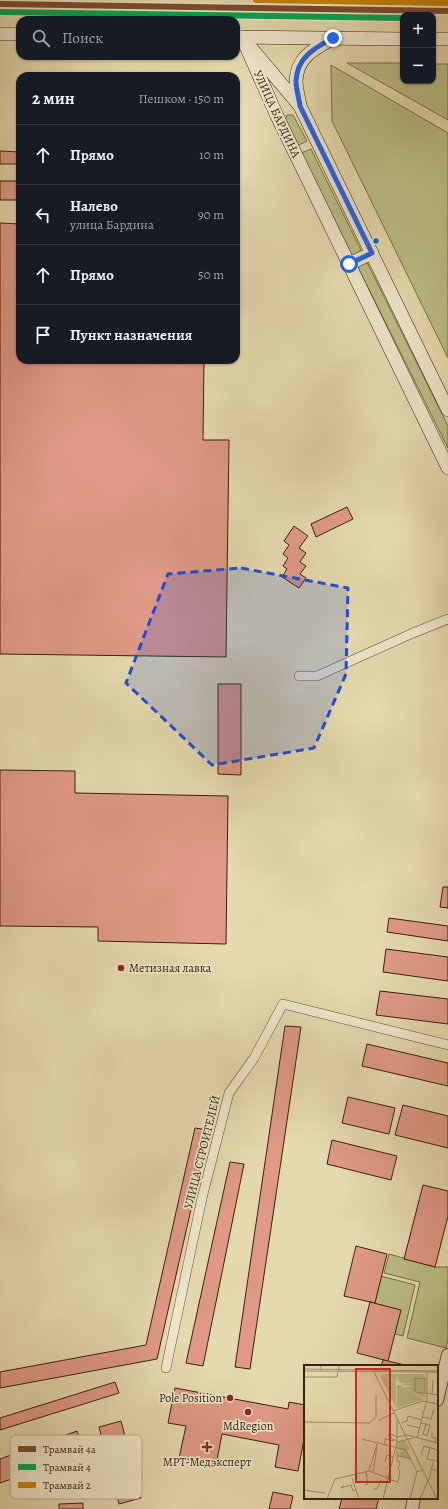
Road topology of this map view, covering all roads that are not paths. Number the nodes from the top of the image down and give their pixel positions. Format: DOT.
graph roads {
  1 [pos="0,34"];
  2 [pos="16,34"];
  3 [pos="240,37"];
  4 [pos="240,38"];
  5 [pos="333,38"];
  6 [pos="240,39"];
  7 [pos="400,39"];
  8 [pos="436,39"];
  9 [pos="448,39"];
  10 [pos="300,106"];
  11 [pos="372,253"];
  12 [pos="349,264"];
  13 [pos="448,410"];
  14 [pos="448,468"];
  15 [pos="448,619"];
  16 [pos="298,676"];
  17 [pos="448,1045"];
  18 [pos="448,1355"];
  19 [pos="166,1368"];
  20 [pos="438,1396"];
  21 [pos="414,1499"];
  22 [pos="412,1509"];
  1 -- 2 [label="main road"];
  3 -- 5 [label="main road"];
  4 -- 10 [label="main road, УЛИЦА БАРДИНА"];
  5 -- 7 [label="main road"];
  5 -- 10 [label="main road"];
  6 -- 12 [label="main road, УЛИЦА БАРДИНА"];
  8 -- 9 [label="main road"];
  10 -- 11 [label="main road, УЛИЦА БАРДИНА"];
  11 -- 12 [label="main road"];
  11 -- 13 [label="main road, УЛИЦА БАРДИНА"];
  12 -- 14 [label="main road, УЛИЦА БАРДИНА"];
  15 -- 16 [label="street"];
  17 -- 19 [label="street, УЛИЦА СТРОИТЕЛЕЙ"];
  18 -- 20 [label="street"];
  21 -- 22 [label="street"];
}
